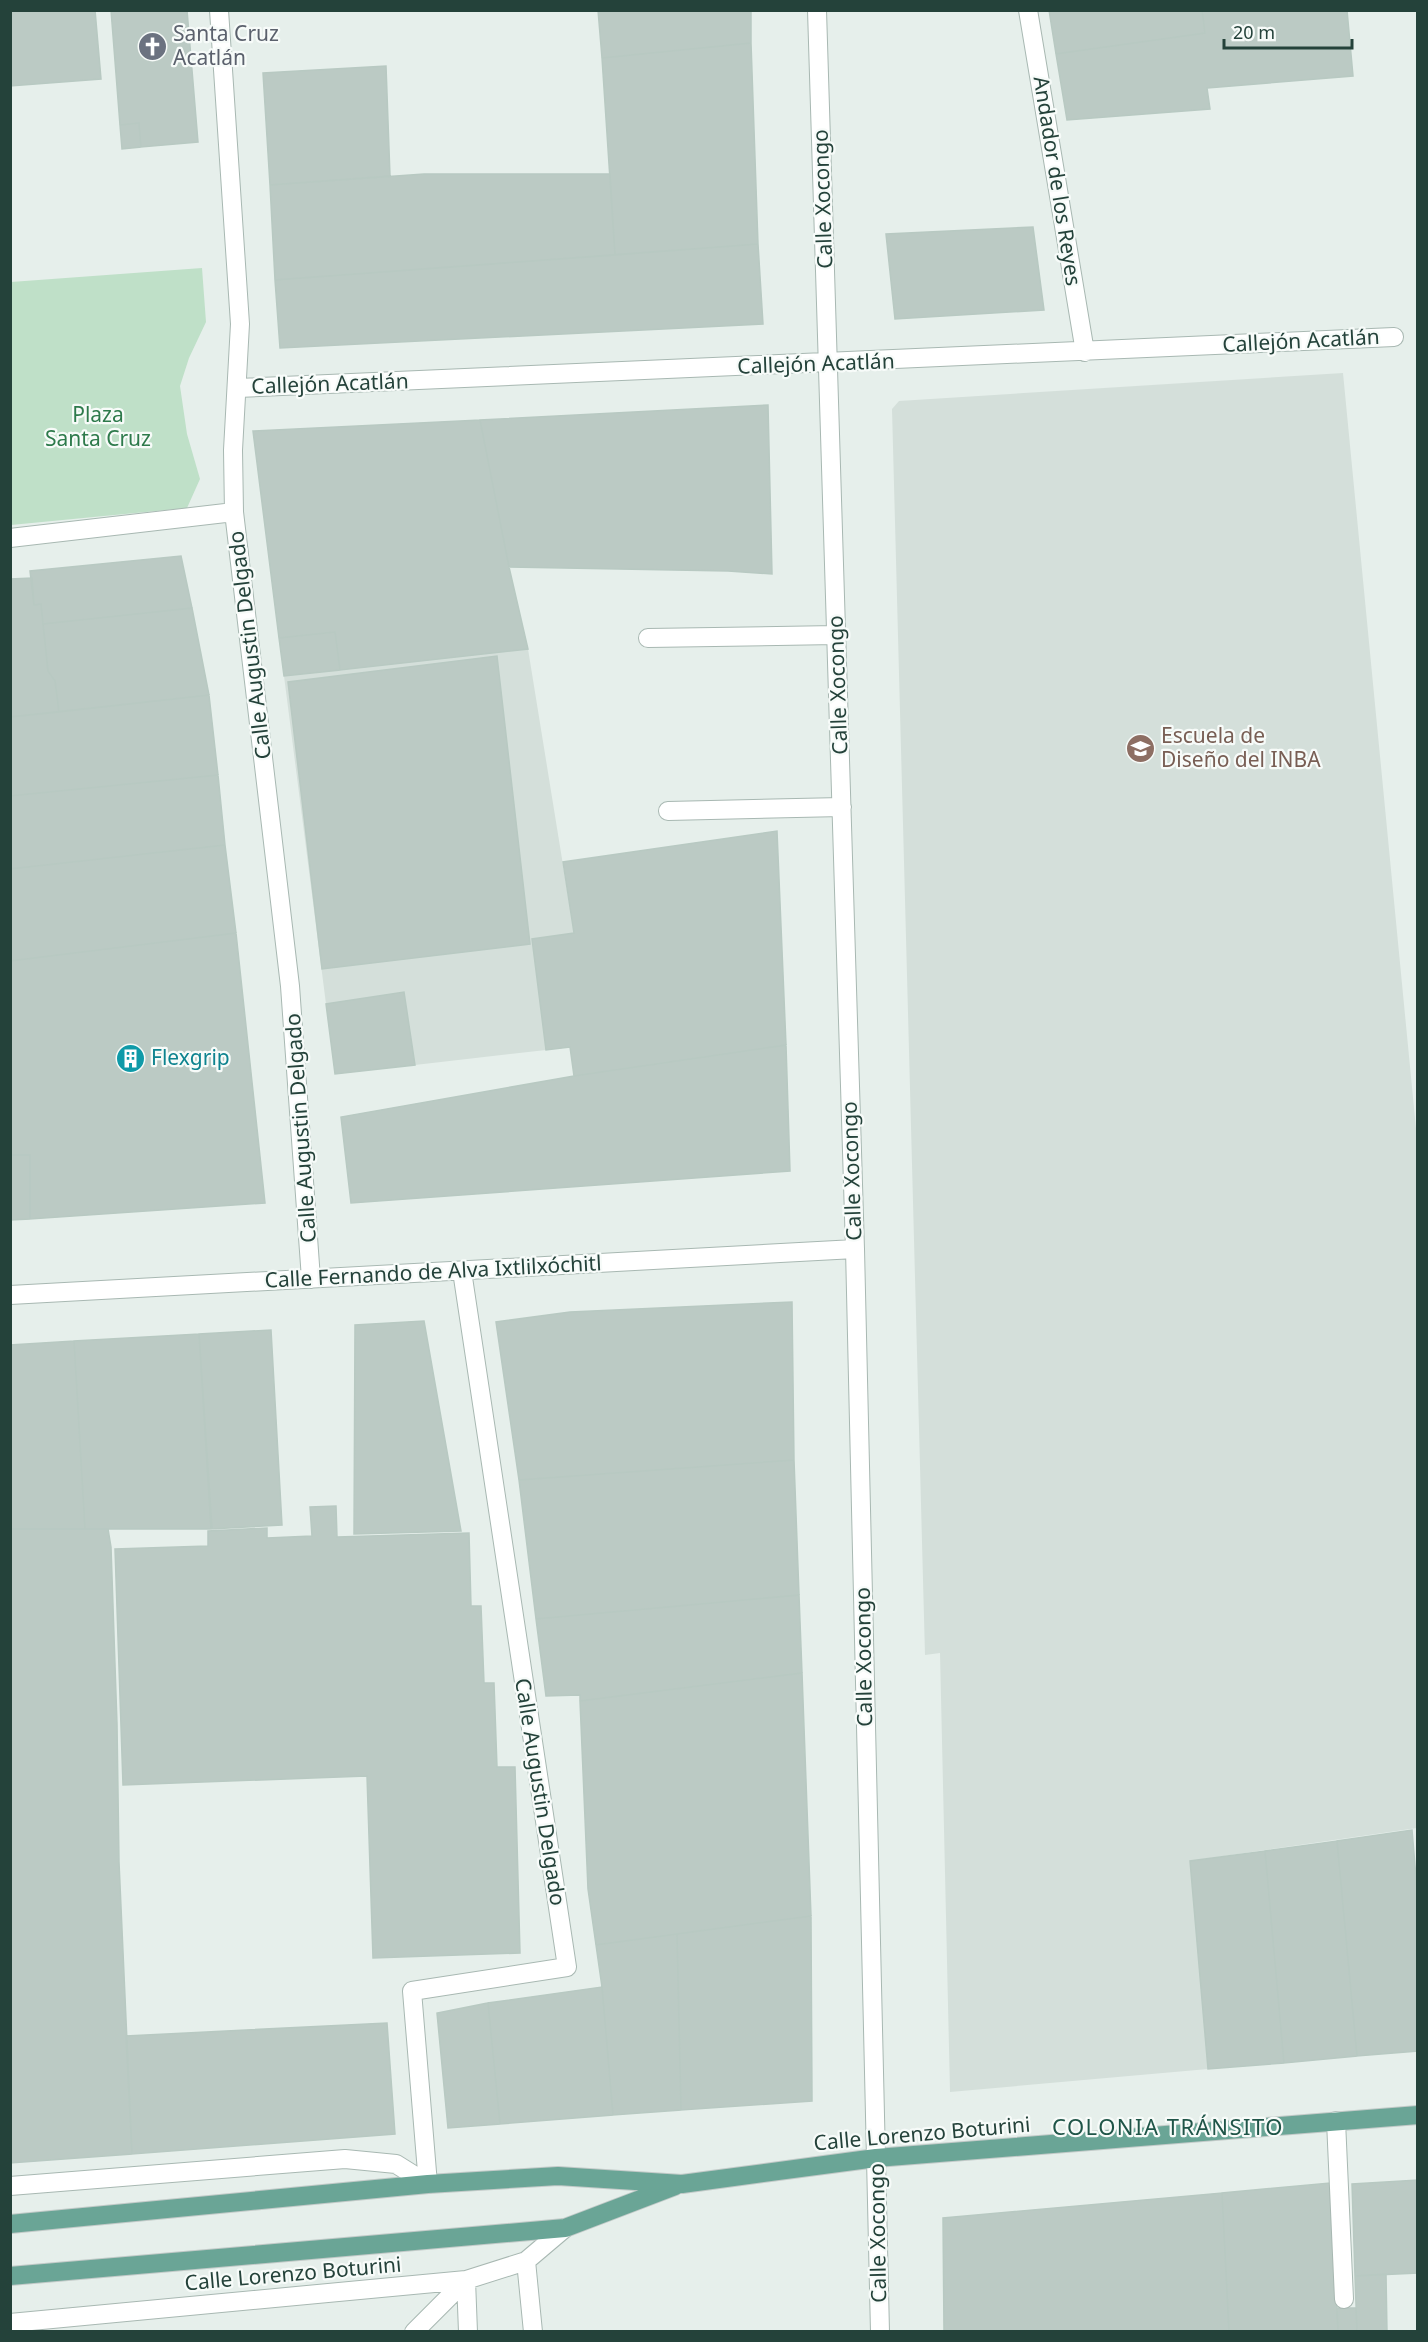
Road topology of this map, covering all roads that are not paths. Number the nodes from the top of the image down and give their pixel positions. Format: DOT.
graph roads {
  1 [pos="219,10"];
  2 [pos="817,10"];
  3 [pos="1028,10"];
  4 [pos="1394,337"];
  5 [pos="1085,352"];
  6 [pos="828,363"];
  7 [pos="238,388"];
  8 [pos="234,512"];
  9 [pos="10,538"];
  10 [pos="837,635"];
  11 [pos="648,638"];
  12 [pos="842,807"];
  13 [pos="668,811"];
  14 [pos="855,1249"];
  15 [pos="462,1271"];
  16 [pos="311,1279"];
  17 [pos="10,1295"];
  18 [pos="1418,2115"];
  19 [pos="1336,2121"];
  20 [pos="876,2158"];
  21 [pos="428,2184"];
  22 [pos="682,2184"];
  23 [pos="10,2186"];
  24 [pos="10,2224"];
  25 [pos="566,2229"];
  26 [pos="526,2261"];
  27 [pos="10,2276"];
  28 [pos="466,2280"];
  29 [pos="1344,2299"];
  30 [pos="10,2323"];
  31 [pos="414,2331"];
  32 [pos="468,2331"];
  33 [pos="533,2331"];
  34 [pos="880,2331"];
  1 -- 7 [label="street, Calle Augustin Delgado"];
  2 -- 6 [label="street, Calle Xocongo"];
  3 -- 5 [label="street, Andador de los Reyes"];
  4 -- 5 [label="street, Callejón Acatlán"];
  5 -- 6 [label="street, Callejón Acatlán"];
  6 -- 7 [label="street, Callejón Acatlán"];
  6 -- 10 [label="street, Calle Xocongo"];
  7 -- 8 [label="street, Calle Augustin Delgado"];
  8 -- 9 [label="street"];
  8 -- 16 [label="street, Calle Augustin Delgado"];
  10 -- 11 [label="street"];
  10 -- 12 [label="street, Calle Xocongo"];
  12 -- 13 [label="street"];
  12 -- 14 [label="street, Calle Xocongo"];
  14 -- 15 [label="street, Calle Fernando de Alva Ixtlilxóchitl"];
  14 -- 20 [label="street, Calle Xocongo"];
  15 -- 16 [label="street, Calle Fernando de Alva Ixtlilxóchitl"];
  15 -- 21 [label="street, Calle Augustin Delgado"];
  16 -- 17 [label="street, Calle Fernando de Alva Ixtlilxóchitl"];
  18 -- 19 [label="main road, Calle Lorenzo Boturini"];
  19 -- 20 [label="main road, Calle Lorenzo Boturini"];
  19 -- 29 [label="street"];
  20 -- 22 [label="main road, Calle Lorenzo Boturini"];
  20 -- 34 [label="street, Calle Xocongo"];
  21 -- 22 [label="main road, Calle Lorenzo Boturini"];
  21 -- 23 [label="street"];
  21 -- 24 [label="main road, Calle Lorenzo Boturini"];
  22 -- 25 [label="main road, Calle Lorenzo Boturini"];
  25 -- 26 [label="street, Calle Lorenzo Boturini"];
  25 -- 27 [label="main road, Calle Lorenzo Boturini"];
  26 -- 28 [label="street, Calle Lorenzo Boturini"];
  26 -- 33 [label="street"];
  28 -- 30 [label="street, Calle Lorenzo Boturini"];
  28 -- 31 [label="street"];
  28 -- 32 [label="street"];
}
